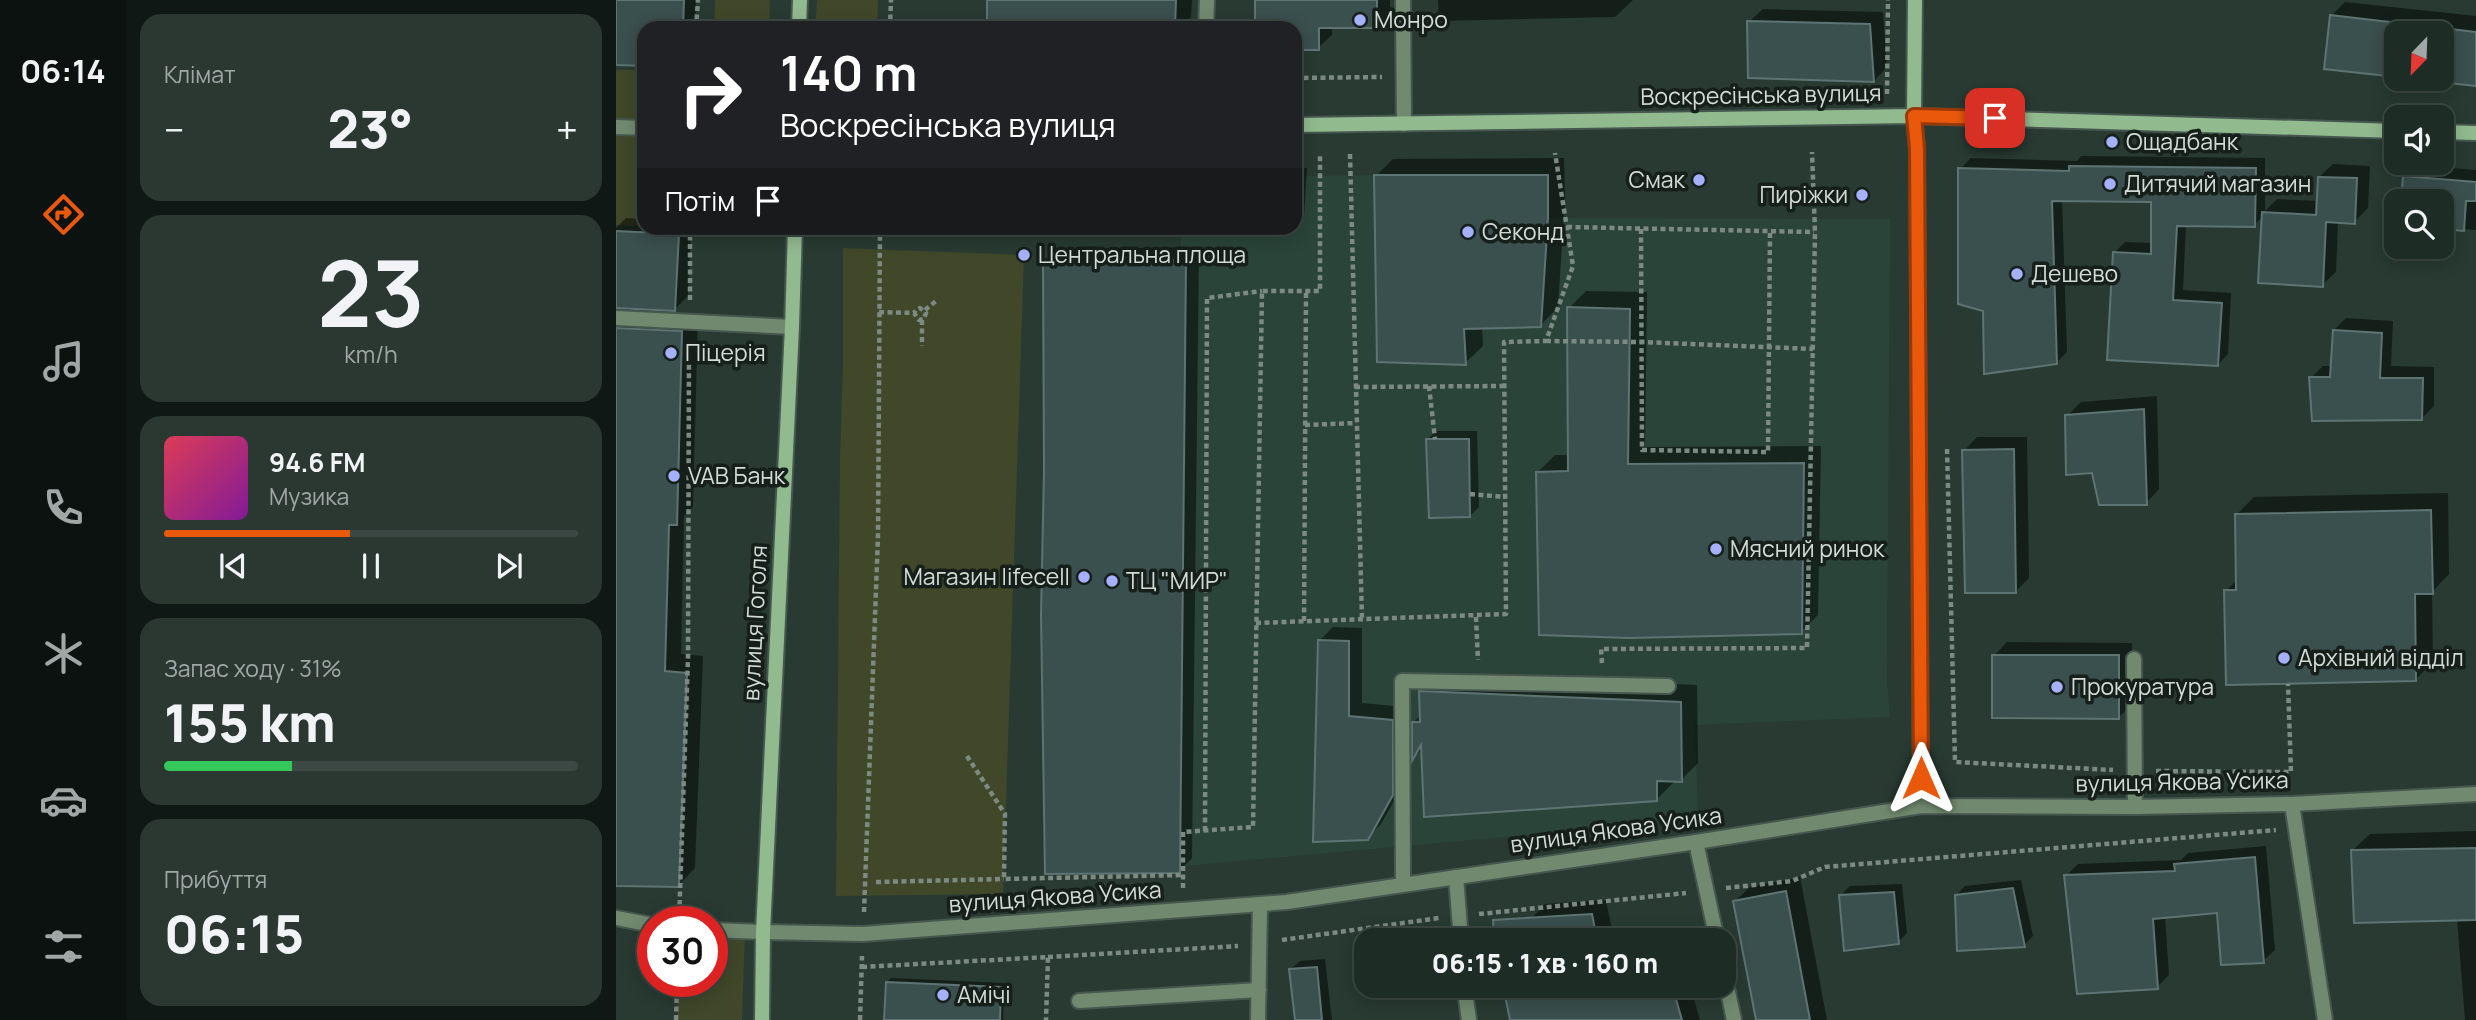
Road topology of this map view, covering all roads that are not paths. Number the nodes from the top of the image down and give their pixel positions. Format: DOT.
graph roads {
  1 [pos="800,0"];
  2 [pos="1207,0"];
  3 [pos="1403,0"];
  4 [pos="1915,0"];
  5 [pos="799,21"];
  6 [pos="1206,21"];
  7 [pos="1914,116"];
  8 [pos="1404,124"];
  9 [pos="1302,125"];
  10 [pos="616,127"];
  11 [pos="637,128"];
  12 [pos="2384,131"];
  13 [pos="2454,133"];
  14 [pos="2476,134"];
  15 [pos="795,235"];
  16 [pos="616,318"];
  17 [pos="792,327"];
  18 [pos="2134,659"];
  19 [pos="1668,686"];
  20 [pos="2476,794"];
  21 [pos="2292,804"];
  22 [pos="1922,806"];
  23 [pos="2136,807"];
  24 [pos="1696,842"];
  25 [pos="1456,877"];
  26 [pos="1402,884"];
  27 [pos="1260,904"];
  28 [pos="616,918"];
  29 [pos="637,922"];
  30 [pos="1460,928"];
  31 [pos="1714,928"];
  32 [pos="728,931"];
  33 [pos="763,932"];
  34 [pos="1259,990"];
  35 [pos="1466,998"];
  36 [pos="1729,998"];
  37 [pos="1079,1001"];
  38 [pos="762,1020"];
  39 [pos="1258,1020"];
  40 [pos="1469,1020"];
  41 [pos="1734,1020"];
  42 [pos="2325,1020"];
  1 -- 5 [label="street"];
  2 -- 6 [label="street"];
  3 -- 8 [label="street"];
  4 -- 7 [label="street"];
  7 -- 8 [label="street, Воскресінська вулиця"];
  7 -- 12 [label="street, Воскресінська вулиця"];
  7 -- 22 [label="street"];
  8 -- 9 [label="street, Воскресінська вулиця"];
  10 -- 11 [label="street"];
  13 -- 14 [label="street"];
  15 -- 17 [label="street, вулиця Гоголя"];
  16 -- 17 [label="street"];
  17 -- 33 [label="street, вулиця Гоголя"];
  18 -- 23 [label="street"];
  19 -- 26 [label="street"];
  20 -- 21 [label="street, вулиця Якова Усика"];
  21 -- 23 [label="street, вулиця Якова Усика"];
  21 -- 42 [label="street"];
  22 -- 23 [label="street, вулиця Якова Усика"];
  22 -- 24 [label="street, вулиця Якова Усика"];
  24 -- 25 [label="street, вулиця Якова Усика"];
  24 -- 31 [label="street"];
  25 -- 26 [label="street, вулиця Якова Усика"];
  25 -- 30 [label="street"];
  26 -- 27 [label="street, вулиця Якова Усика"];
  27 -- 33 [label="street, вулиця Якова Усика"];
  27 -- 34 [label="street"];
  28 -- 29 [label="street"];
  32 -- 33 [label="street, вулиця Якова Усика"];
  33 -- 38 [label="street, вулиця Гоголя"];
  34 -- 37 [label="street"];
  34 -- 39 [label="street"];
  35 -- 40 [label="street"];
  36 -- 41 [label="street"];
}
